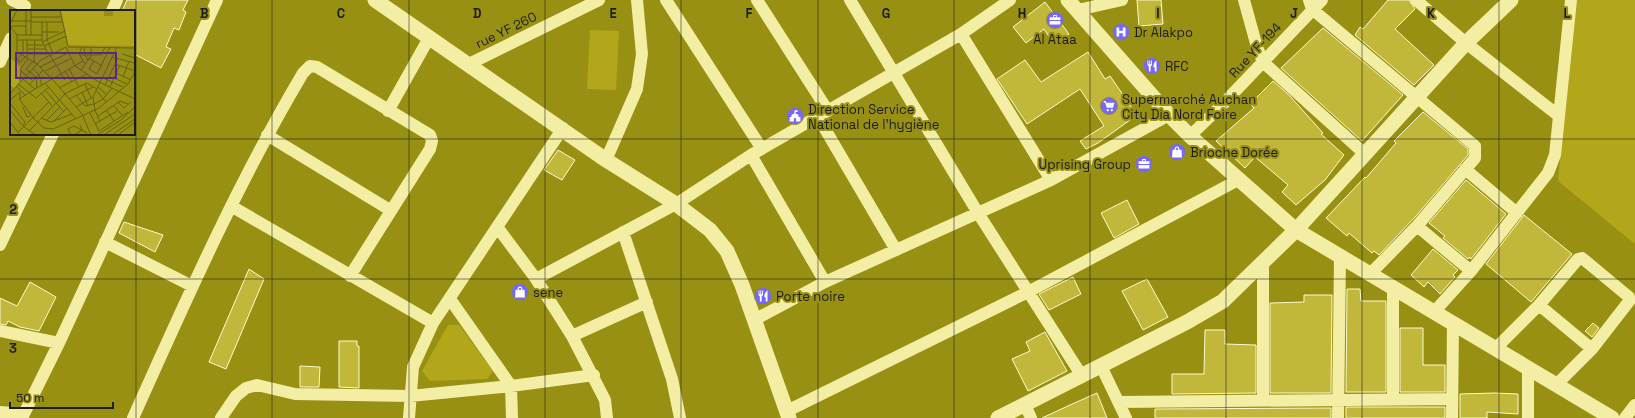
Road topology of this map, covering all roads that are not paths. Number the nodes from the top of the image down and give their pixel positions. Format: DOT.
graph roads {
  1 [pos="12,0"];
  2 [pos="117,0"];
  3 [pos="375,0"];
  4 [pos="599,0"];
  5 [pos="636,0"];
  6 [pos="666,0"];
  7 [pos="757,0"];
  8 [pos="850,0"];
  9 [pos="1010,0"];
  10 [pos="1122,0"];
  11 [pos="1244,0"];
  12 [pos="1322,0"];
  13 [pos="1416,0"];
  14 [pos="1511,0"];
  15 [pos="1571,0"];
  16 [pos="213,1"];
  17 [pos="1073,5"];
  18 [pos="1311,5"];
  19 [pos="25,6"];
  20 [pos="112,10"];
  21 [pos="961,34"];
  22 [pos="429,38"];
  23 [pos="10,40"];
  24 [pos="1466,43"];
  25 [pos="0,62"];
  26 [pos="1263,62"];
  27 [pos="469,64"];
  28 [pos="894,73"];
  29 [pos="1416,96"];
  30 [pos="388,111"];
  31 [pos="823,114"];
  32 [pos="1170,115"];
  33 [pos="1559,116"];
  34 [pos="563,128"];
  35 [pos="53,135"];
  36 [pos="267,135"];
  37 [pos="1190,136"];
  38 [pos="762,149"];
  39 [pos="1365,154"];
  40 [pos="751,155"];
  41 [pos="606,160"];
  42 [pos="1465,169"];
  43 [pos="1240,179"];
  44 [pos="1051,180"];
  45 [pos="676,204"];
  46 [pos="231,206"];
  47 [pos="390,210"];
  48 [pos="978,213"];
  49 [pos="1517,213"];
  50 [pos="1418,226"];
  51 [pos="498,228"];
  52 [pos="1296,230"];
  53 [pos="623,232"];
  54 [pos="2,238"];
  55 [pos="105,242"];
  56 [pos="896,250"];
  57 [pos="1340,256"];
  58 [pos="1263,263"];
  59 [pos="1471,271"];
  60 [pos="1370,274"];
  61 [pos="350,276"];
  62 [pos="536,279"];
  63 [pos="825,282"];
  64 [pos="192,286"];
  65 [pos="1393,288"];
  66 [pos="1028,292"];
  67 [pos="450,299"];
  68 [pos="647,302"];
  69 [pos="1539,305"];
  70 [pos="1434,312"];
  71 [pos="754,320"];
  72 [pos="1452,323"];
  73 [pos="433,324"];
  74 [pos="0,331"];
  75 [pos="572,336"];
  76 [pos="59,343"];
  77 [pos="1495,348"];
  78 [pos="1592,349"];
  79 [pos="1101,366"];
  80 [pos="1528,368"];
  81 [pos="594,375"];
  82 [pos="1082,376"];
  83 [pos="1556,385"];
  84 [pos="511,386"];
  85 [pos="410,396"];
  86 [pos="1393,399"];
  87 [pos="1451,399"];
  88 [pos="1263,400"];
  89 [pos="1338,400"];
  90 [pos="1119,402"];
  91 [pos="1635,405"];
  92 [pos="1028,411"];
  93 [pos="0,412"];
  94 [pos="788,414"];
  95 [pos="23,416"];
  96 [pos="133,418"];
  97 [pos="221,418"];
  98 [pos="409,418"];
  99 [pos="512,418"];
  100 [pos="607,418"];
  101 [pos="680,418"];
  102 [pos="998,418"];
  103 [pos="1126,418"];
  104 [pos="1338,418"];
  105 [pos="1452,418"];
  106 [pos="1528,418"];
  107 [pos="1612,418"];
  108 [pos="1625,418"];
  1 -- 19 [label="street"];
  2 -- 20 [label="street"];
  3 -- 22 [label="street"];
  4 -- 27 [label="street, rue YF 260"];
  5 -- 41 [label="street"];
  6 -- 38 [label="street"];
  7 -- 31 [label="street"];
  8 -- 28 [label="street"];
  9 -- 21 [label="street"];
  10 -- 17 [label="street"];
  11 -- 26 [label="street"];
  12 -- 18 [label="street, Rue YF-194"];
  13 -- 24 [label="street"];
  14 -- 24 [label="street"];
  15 -- 33 [label="street"];
  16 -- 55 [label="street"];
  17 -- 32 [label="street"];
  18 -- 26 [label="street, Rue YF-194"];
  18 -- 29 [label="street"];
  21 -- 28 [label="street"];
  21 -- 44 [label="street"];
  22 -- 27 [label="street"];
  22 -- 30 [label="street"];
  23 -- 25 [label="street"];
  24 -- 29 [label="street"];
  24 -- 33 [label="street"];
  26 -- 37 [label="street, Rue YF-194"];
  26 -- 39 [label="street"];
  27 -- 34 [label="street"];
  28 -- 31 [label="street"];
  28 -- 48 [label="street"];
  29 -- 39 [label="street"];
  29 -- 42 [label="street"];
  30 -- 36 [label="street"];
  30 -- 47 [label="street"];
  31 -- 38 [label="street"];
  31 -- 56 [label="street"];
  32 -- 37 [label="street"];
  32 -- 44 [label="street"];
  33 -- 49 [label="street"];
  34 -- 41 [label="street"];
  34 -- 51 [label="street"];
  35 -- 54 [label="street"];
  36 -- 46 [label="street"];
  36 -- 47 [label="street"];
  37 -- 43 [label="street"];
  38 -- 40 [label="street"];
  39 -- 52 [label="street"];
  40 -- 45 [label="street"];
  40 -- 63 [label="street"];
  41 -- 45 [label="street"];
  42 -- 49 [label="street"];
  42 -- 50 [label="street"];
  43 -- 52 [label="street"];
  43 -- 66 [label="street"];
  44 -- 48 [label="street"];
  45 -- 53 [label="street"];
  45 -- 71 [label="street"];
  46 -- 61 [label="street"];
  46 -- 64 [label="street"];
  47 -- 61 [label="street"];
  48 -- 56 [label="street"];
  48 -- 66 [label="street"];
  49 -- 59 [label="street"];
  50 -- 59 [label="street"];
  50 -- 60 [label="street"];
  51 -- 62 [label="street"];
  51 -- 67 [label="street"];
  52 -- 57 [label="street"];
  52 -- 58 [label="street"];
  53 -- 62 [label="street"];
  53 -- 68 [label="street"];
  55 -- 64 [label="street"];
  55 -- 76 [label="street"];
  56 -- 63 [label="street"];
  57 -- 60 [label="street"];
  57 -- 89 [label="street"];
  58 -- 79 [label="street"];
  58 -- 88 [label="street"];
  59 -- 70 [label="street"];
  60 -- 65 [label="street"];
  61 -- 73 [label="street"];
  62 -- 75 [label="street"];
  63 -- 71 [label="street"];
  64 -- 96 [label="street"];
  65 -- 70 [label="street"];
  65 -- 86 [label="street"];
  66 -- 82 [label="street"];
  66 -- 94 [label="street"];
  67 -- 73 [label="street"];
  67 -- 84 [label="street"];
  68 -- 75 [label="street"];
  68 -- 101 [label="street"];
  69 -- 77 [label="street"];
  69 -- 78 [label="street"];
  69 -- 78 [label="street"];
  70 -- 72 [label="street"];
  71 -- 94 [label="street"];
  72 -- 77 [label="street"];
  72 -- 87 [label="street"];
  73 -- 85 [label="street"];
  74 -- 76 [label="street"];
  75 -- 81 [label="street"];
  76 -- 95 [label="street"];
  77 -- 80 [label="street"];
  78 -- 83 [label="street"];
  79 -- 82 [label="street"];
  79 -- 90 [label="street"];
  80 -- 83 [label="street"];
  80 -- 106 [label="street"];
  81 -- 84 [label="street"];
  81 -- 100 [label="street"];
  82 -- 92 [label="street"];
  83 -- 107 [label="street"];
  84 -- 85 [label="street"];
  84 -- 99 [label="street"];
  85 -- 97 [label="street"];
  85 -- 98 [label="street"];
  86 -- 87 [label="street"];
  86 -- 89 [label="street"];
  87 -- 105 [label="street"];
  88 -- 89 [label="street"];
  88 -- 90 [label="street"];
  89 -- 104 [label="street"];
  90 -- 103 [label="street"];
  91 -- 108 [label="street"];
  92 -- 102 [label="street"];
  93 -- 95 [label="street"];
}
